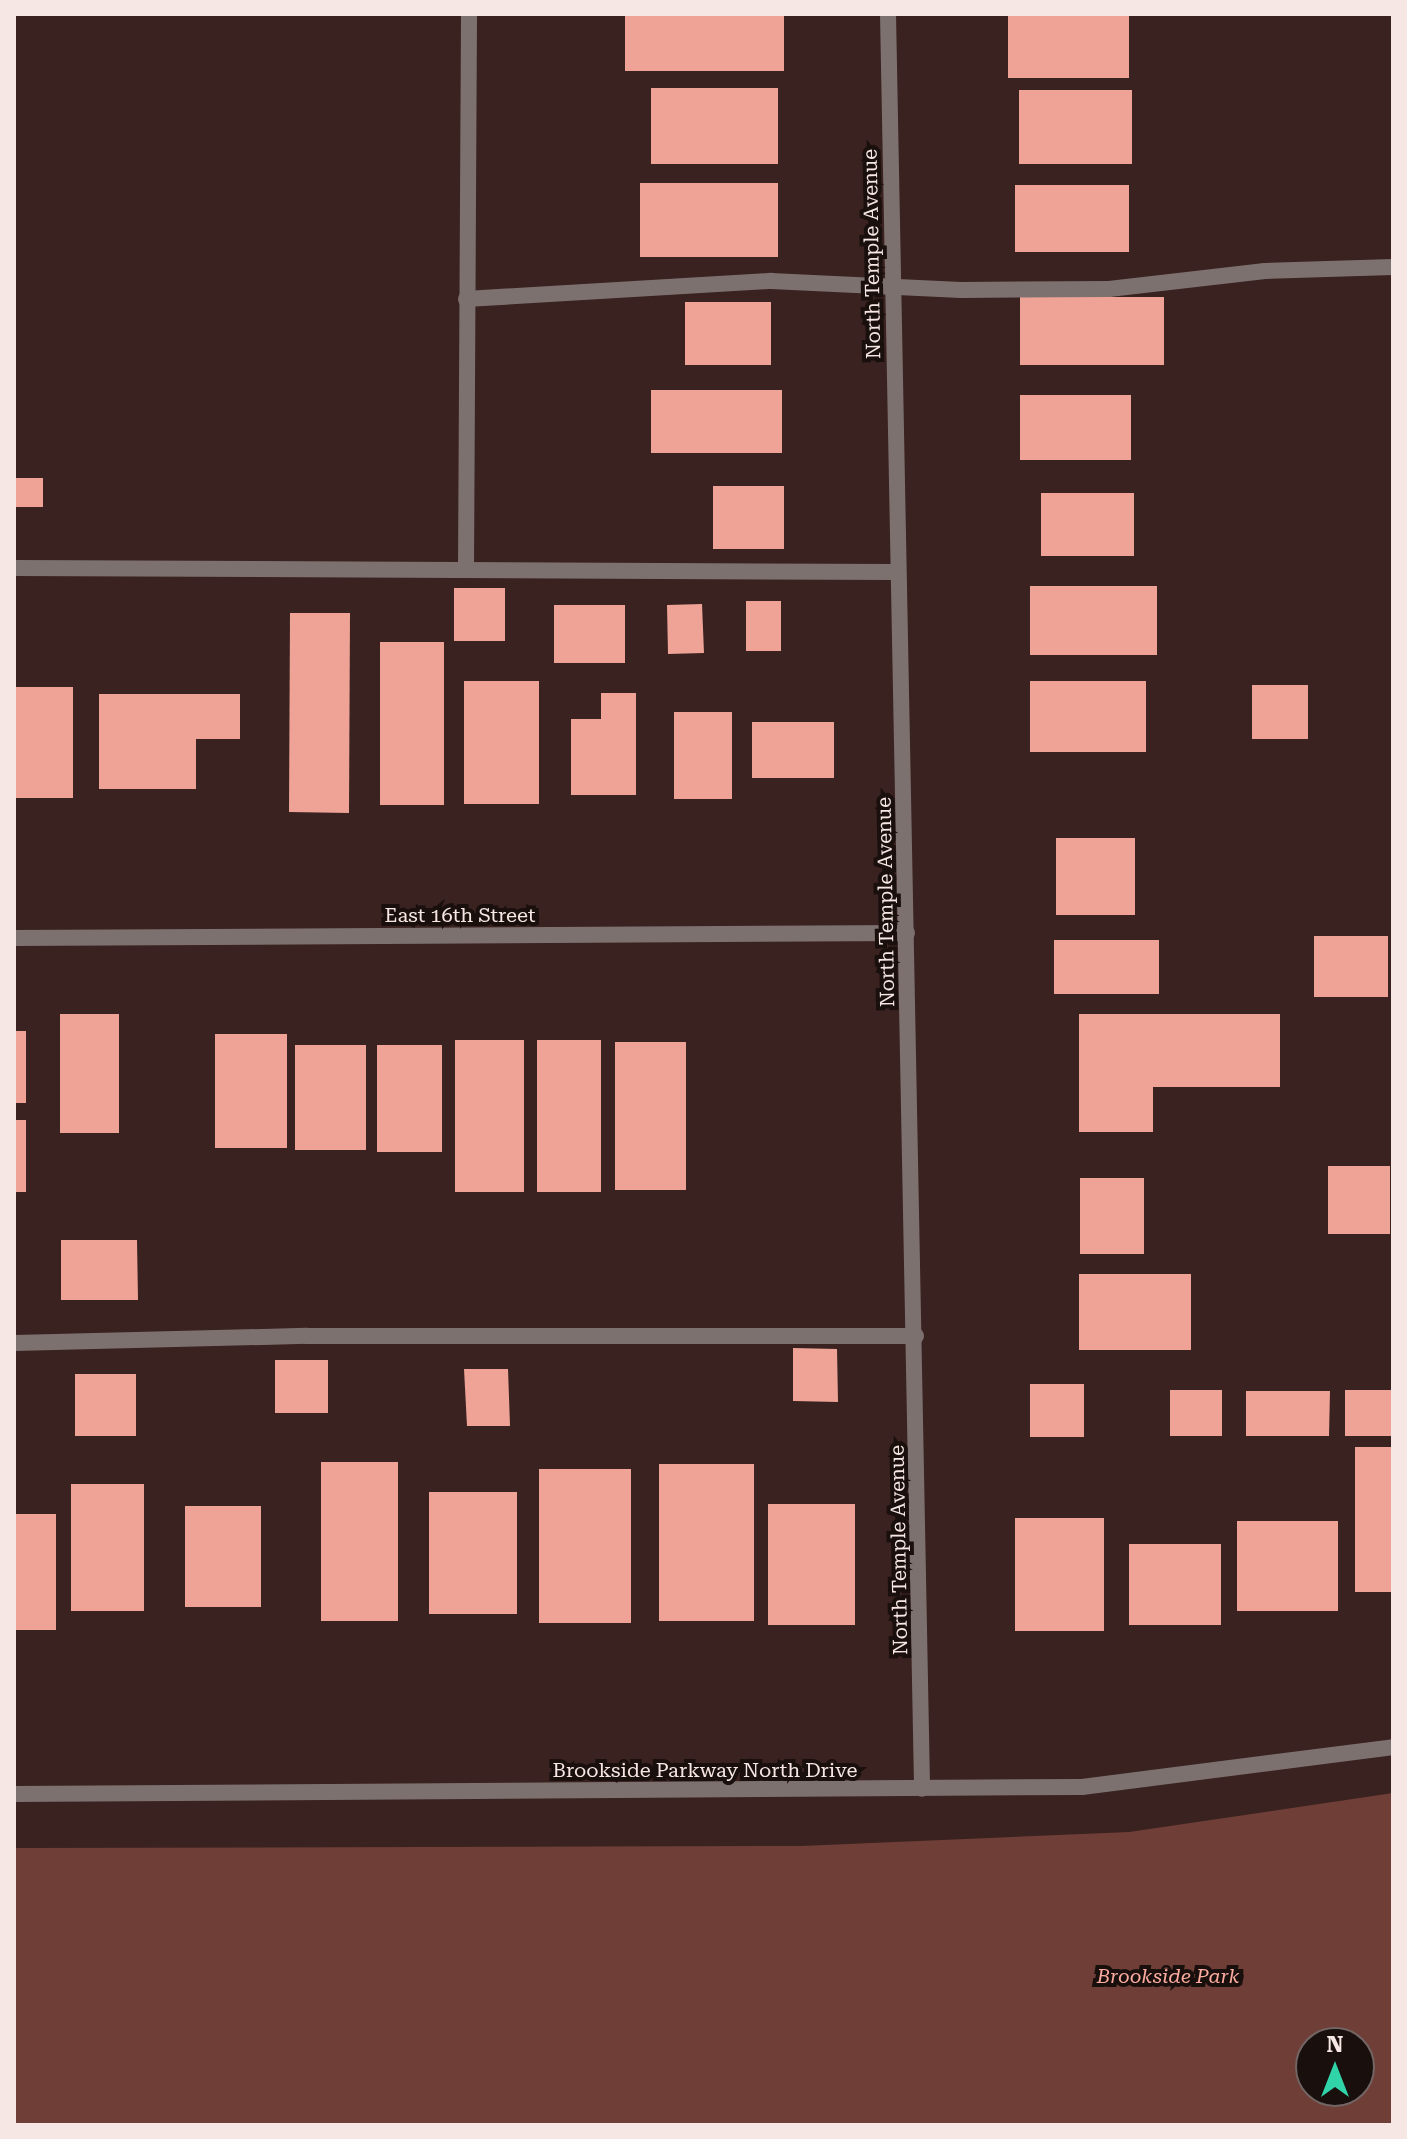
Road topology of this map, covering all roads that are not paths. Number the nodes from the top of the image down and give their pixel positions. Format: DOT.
graph roads {
  1 [pos="469,14"];
  2 [pos="888,14"];
  3 [pos="1393,267"];
  4 [pos="892,288"];
  5 [pos="466,299"];
  6 [pos="14,568"];
  7 [pos="466,570"];
  8 [pos="897,572"];
  9 [pos="907,933"];
  10 [pos="14,938"];
  11 [pos="916,1336"];
  12 [pos="14,1343"];
  13 [pos="1393,1747"];
  14 [pos="922,1789"];
  15 [pos="14,1794"];
  1 -- 5 [label="street"];
  2 -- 4 [label="street, North Temple Avenue"];
  3 -- 4 [label="street"];
  4 -- 5 [label="street"];
  4 -- 8 [label="street, North Temple Avenue"];
  5 -- 7 [label="street"];
  6 -- 7 [label="street"];
  7 -- 8 [label="street"];
  8 -- 9 [label="street, North Temple Avenue"];
  9 -- 10 [label="street, East 16th Street"];
  9 -- 11 [label="street, North Temple Avenue"];
  11 -- 12 [label="street"];
  11 -- 14 [label="street, North Temple Avenue"];
  13 -- 14 [label="street, Brookside Parkway North Drive"];
  14 -- 15 [label="street, Brookside Parkway North Drive"];
}
